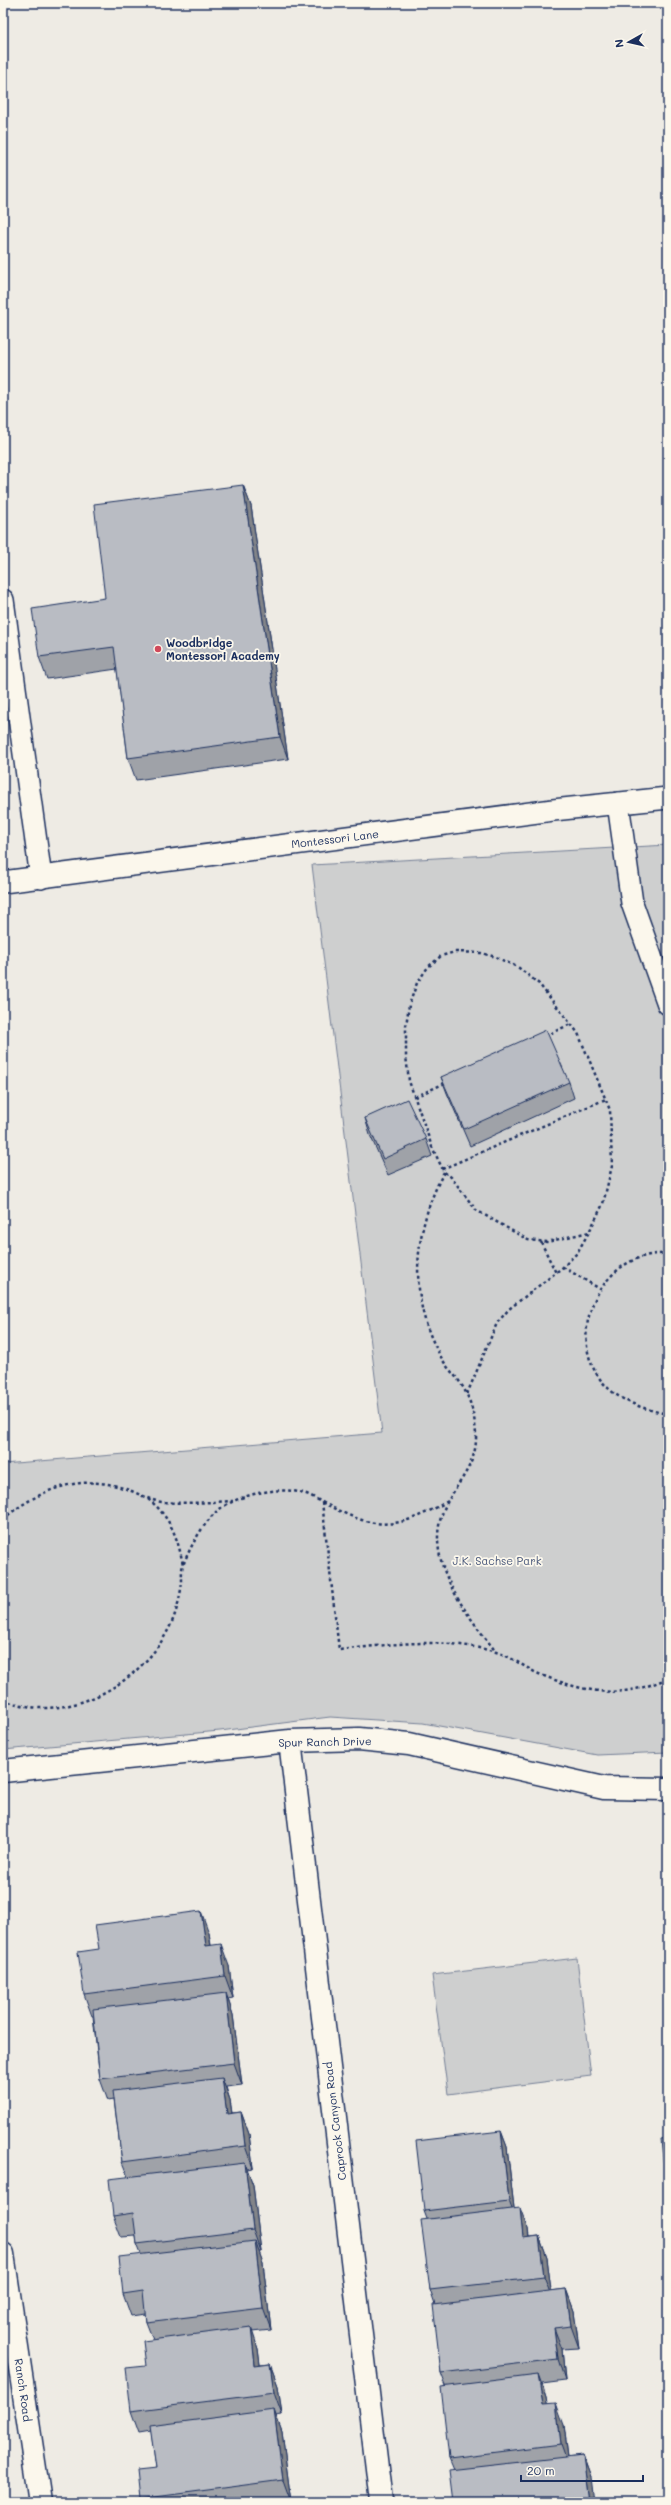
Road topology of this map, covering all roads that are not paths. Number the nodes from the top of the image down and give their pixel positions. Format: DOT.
graph roads {
  1 [pos="3,600"];
  2 [pos="668,798"];
  3 [pos="618,803"];
  4 [pos="41,878"];
  5 [pos="3,882"];
  6 [pos="668,1004"];
  7 [pos="290,1741"];
  8 [pos="3,1771"];
  9 [pos="668,1789"];
  10 [pos="3,2254"];
  11 [pos="40,2502"];
  12 [pos="381,2502"];
  1 -- 4 [label="lane"];
  2 -- 3 [label="lane, Montessori Lane"];
  3 -- 4 [label="lane, Montessori Lane"];
  3 -- 6 [label="lane"];
  4 -- 5 [label="lane, Montessori Lane"];
  7 -- 8 [label="street, Spur Ranch Drive"];
  7 -- 9 [label="street, Spur Ranch Drive"];
  7 -- 12 [label="street, Caprock Canyon Road"];
  10 -- 11 [label="street, Ranch Road"];
}
